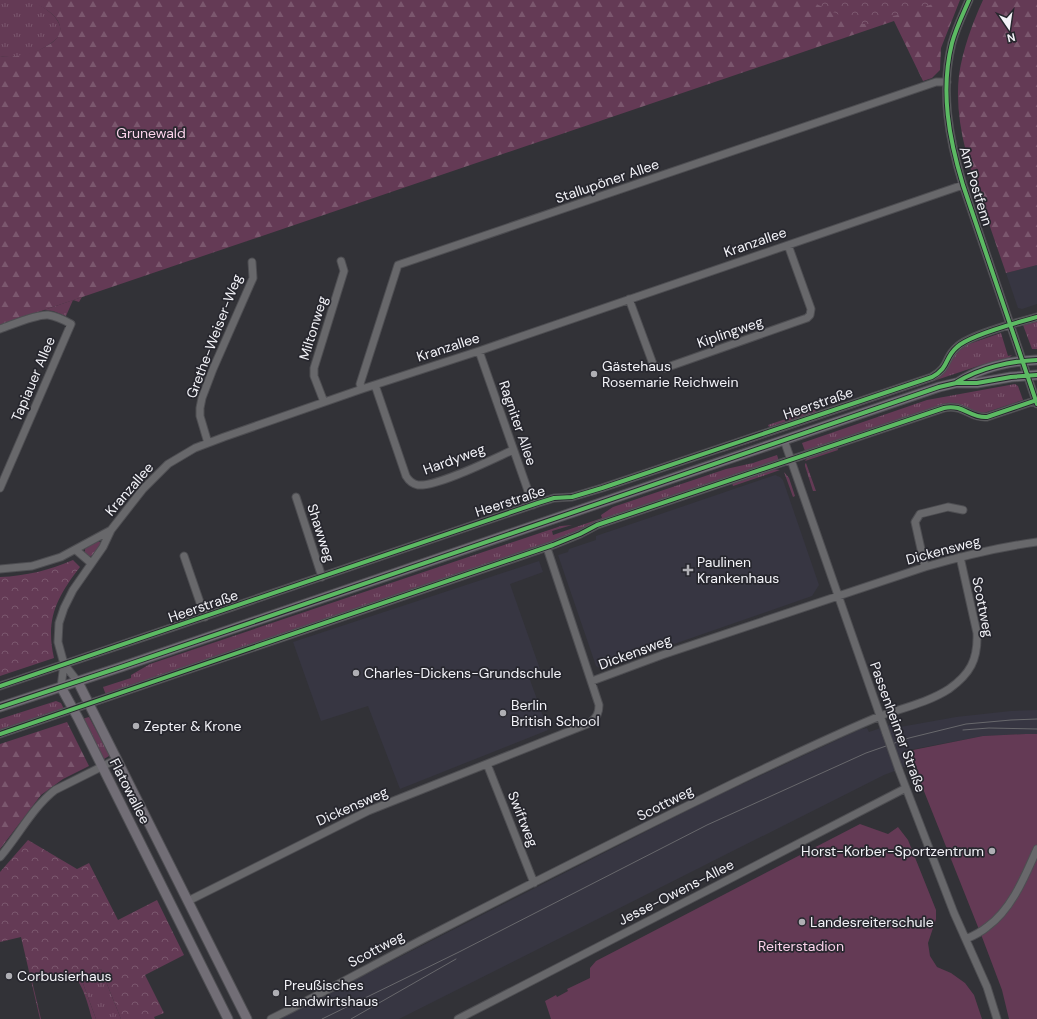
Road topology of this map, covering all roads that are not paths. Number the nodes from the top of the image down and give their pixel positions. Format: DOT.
graph roads {
  1 [pos="969,0"];
  2 [pos="947,82"];
  3 [pos="963,185"];
  4 [pos="788,245"];
  5 [pos="341,261"];
  6 [pos="252,262"];
  7 [pos="629,299"];
  8 [pos="1037,317"];
  9 [pos="1010,325"];
  10 [pos="0,329"];
  11 [pos="479,351"];
  12 [pos="1037,360"];
  13 [pos="1022,361"];
  14 [pos="1037,375"];
  15 [pos="1027,376"];
  16 [pos="956,383"];
  17 [pos="375,385"];
  18 [pos="362,389"];
  19 [pos="324,402"];
  20 [pos="1037,402"];
  21 [pos="784,440"];
  22 [pos="208,443"];
  23 [pos="513,450"];
  24 [pos="790,460"];
  25 [pos="0,488"];
  26 [pos="296,497"];
  27 [pos="533,505"];
  28 [pos="963,510"];
  29 [pos="111,530"];
  30 [pos="1037,542"];
  31 [pos="547,548"];
  32 [pos="76,550"];
  33 [pos="184,556"];
  34 [pos="960,557"];
  35 [pos="91,563"];
  36 [pos="925,567"];
  37 [pos="0,569"];
  38 [pos="322,577"];
  39 [pos="838,596"];
  40 [pos="205,617"];
  41 [pos="64,664"];
  42 [pos="592,681"];
  43 [pos="78,682"];
  44 [pos="0,686"];
  45 [pos="61,687"];
  46 [pos="90,704"];
  47 [pos="0,707"];
  48 [pos="74,709"];
  49 [pos="880,716"];
  50 [pos="0,734"];
  51 [pos="117,759"];
  52 [pos="487,764"];
  53 [pos="102,765"];
  54 [pos="906,788"];
  55 [pos="1037,849"];
  56 [pos="0,857"];
  57 [pos="534,883"];
  58 [pos="188,901"];
  59 [pos="174,908"];
  60 [pos="966,939"];
  61 [pos="228,1019"];
  62 [pos="247,1019"];
  63 [pos="271,1019"];
  64 [pos="458,1019"];
  65 [pos="997,1019"];
  1 -- 2 [label="street, Am Postfenn"];
  2 -- 3 [label="street, Am Postfenn"];
  2 -- 18 [label="street, Stallupöner Allee"];
  3 -- 4 [label="street, Kranzallee"];
  3 -- 9 [label="street, Am Postfenn"];
  4 -- 7 [label="street, Kranzallee"];
  4 -- 7 [label="street, Kiplingweg"];
  5 -- 19 [label="street, Miltonweg"];
  6 -- 22 [label="street, Grethe-Weiser-Weg"];
  7 -- 11 [label="street, Kranzallee"];
  8 -- 9 [label="street, Heerstraße"];
  9 -- 13 [label="street, Am Postfenn"];
  9 -- 27 [label="street, Heerstraße"];
  10 -- 25 [label="street, Tapiauer Allee"];
  11 -- 17 [label="street, Kranzallee"];
  11 -- 23 [label="street, Ragniter Allee"];
  12 -- 13 [label="main road, Heerstraße"];
  13 -- 15 [label="street, Am Postfenn"];
  13 -- 16 [label="main road, Heerstraße"];
  14 -- 15 [label="main road, Heerstraße"];
  15 -- 16 [label="main road, Heerstraße"];
  15 -- 20 [label="street, Am Postfenn"];
  16 -- 21 [label="main road, Heerstraße"];
  17 -- 18 [label="street, Kranzallee"];
  17 -- 23 [label="street, Hardyweg"];
  18 -- 19 [label="street, Kranzallee"];
  19 -- 22 [label="street, Kranzallee"];
  20 -- 24 [label="street"];
  21 -- 24 [label="street, Passenheimer Straße"];
  21 -- 43 [label="main road, Heerstraße"];
  22 -- 29 [label="street, Kranzallee"];
  23 -- 27 [label="street, Ragniter Allee"];
  24 -- 31 [label="street"];
  24 -- 39 [label="street, Passenheimer Straße"];
  26 -- 38 [label="street, Shawweg"];
  27 -- 38 [label="street, Heerstraße"];
  28 -- 36 [label="street"];
  29 -- 32 [label="street"];
  29 -- 35 [label="street, Kranzallee"];
  30 -- 34 [label="street, Dickensweg"];
  31 -- 42 [label="street"];
  31 -- 46 [label="street"];
  32 -- 35 [label="street"];
  32 -- 37 [label="street"];
  33 -- 40 [label="street"];
  34 -- 36 [label="street, Dickensweg"];
  34 -- 49 [label="street, Scottweg"];
  35 -- 41 [label="street, Kranzallee"];
  36 -- 39 [label="street, Dickensweg"];
  38 -- 40 [label="street, Heerstraße"];
  39 -- 42 [label="street, Dickensweg"];
  39 -- 49 [label="street, Passenheimer Straße"];
  40 -- 41 [label="street, Heerstraße"];
  41 -- 43 [label="street"];
  41 -- 44 [label="street, Heerstraße"];
  41 -- 45 [label="street"];
  42 -- 52 [label="street, Dickensweg"];
  43 -- 45 [label="main road, Heerstraße"];
  43 -- 46 [label="main road, Flatowallee"];
  45 -- 47 [label="main road, Heerstraße"];
  45 -- 48 [label="main road, Flatowallee"];
  46 -- 48 [label="street"];
  46 -- 51 [label="main road, Flatowallee"];
  48 -- 50 [label="street"];
  48 -- 53 [label="main road, Flatowallee"];
  49 -- 54 [label="street, Passenheimer Straße, bridge"];
  49 -- 57 [label="street, Scottweg"];
  51 -- 53 [label="street"];
  51 -- 58 [label="main road, Flatowallee"];
  52 -- 57 [label="street, Swiftweg"];
  52 -- 58 [label="street, Dickensweg"];
  53 -- 56 [label="street"];
  53 -- 59 [label="main road, Flatowallee"];
  54 -- 60 [label="street, Passenheimer Straße"];
  54 -- 64 [label="street, Jesse-Owens-Allee"];
  55 -- 60 [label="street"];
  57 -- 63 [label="street, Scottweg"];
  58 -- 59 [label="main road"];
  58 -- 62 [label="main road, Flatowallee"];
  59 -- 61 [label="main road, Flatowallee"];
  60 -- 65 [label="street, Passenheimer Straße"];
}
